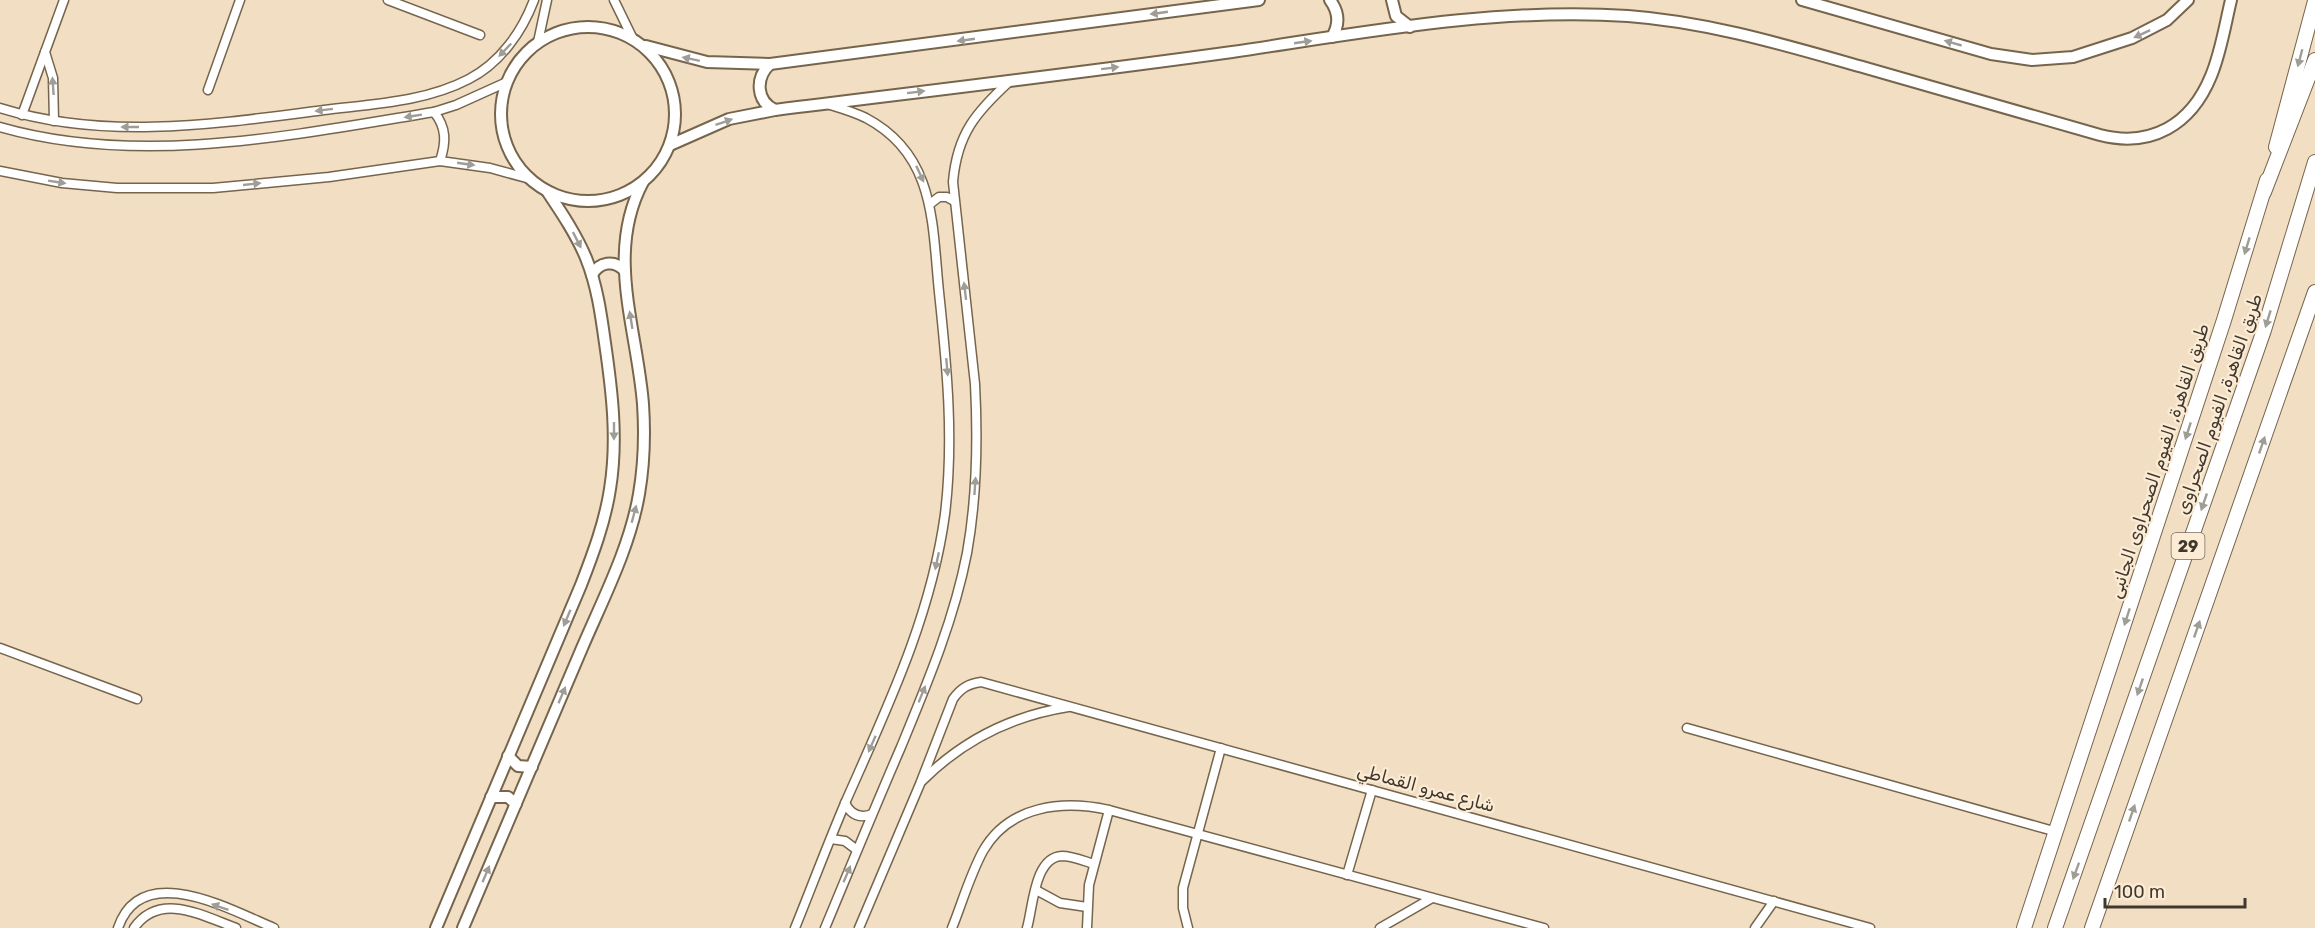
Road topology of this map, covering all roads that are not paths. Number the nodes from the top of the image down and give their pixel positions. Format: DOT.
graph roads {
  1 [pos="64,0"];
  2 [pos="240,0"];
  3 [pos="389,0"];
  4 [pos="534,0"];
  5 [pos="548,0"];
  6 [pos="614,0"];
  7 [pos="1259,0"];
  8 [pos="1330,0"];
  9 [pos="1392,0"];
  10 [pos="1802,0"];
  11 [pos="2188,0"];
  12 [pos="2231,0"];
  13 [pos="2315,2"];
  14 [pos="1410,27"];
  15 [pos="480,35"];
  16 [pos="1332,37"];
  17 [pos="633,39"];
  18 [pos="538,42"];
  19 [pos="646,46"];
  20 [pos="45,52"];
  21 [pos="2315,60"];
  22 [pos="770,64"];
  23 [pos="1010,81"];
  24 [pos="507,82"];
  25 [pos="208,90"];
  26 [pos="827,103"];
  27 [pos="0,108"];
  28 [pos="775,110"];
  29 [pos="434,112"];
  30 [pos="22,115"];
  31 [pos="54,121"];
  32 [pos="0,127"];
  33 [pos="670,145"];
  34 [pos="440,161"];
  35 [pos="2315,162"];
  36 [pos="0,171"];
  37 [pos="530,179"];
  38 [pos="644,182"];
  39 [pos="547,191"];
  40 [pos="2264,192"];
  41 [pos="954,201"];
  42 [pos="930,204"];
  43 [pos="625,271"];
  44 [pos="592,275"];
  45 [pos="2315,292"];
  46 [pos="0,648"];
  47 [pos="138,699"];
  48 [pos="1070,706"];
  49 [pos="1687,728"];
  50 [pos="1221,748"];
  51 [pos="508,756"];
  52 [pos="532,767"];
  53 [pos="920,784"];
  54 [pos="1372,790"];
  55 [pos="491,797"];
  56 [pos="846,803"];
  57 [pos="516,804"];
  58 [pos="1109,810"];
  59 [pos="872,814"];
  60 [pos="2057,832"];
  61 [pos="1197,833"];
  62 [pos="831,839"];
  63 [pos="857,850"];
  64 [pos="1094,864"];
  65 [pos="1347,875"];
  66 [pos="1036,890"];
  67 [pos="1432,898"];
  68 [pos="1774,901"];
  69 [pos="1086,907"];
  70 [pos="117,928"];
  71 [pos="134,928"];
  72 [pos="236,928"];
  73 [pos="274,928"];
  74 [pos="436,928"];
  75 [pos="463,928"];
  76 [pos="795,928"];
  77 [pos="825,928"];
  78 [pos="859,928"];
  79 [pos="952,928"];
  80 [pos="1027,928"];
  81 [pos="1087,928"];
  82 [pos="1188,928"];
  83 [pos="1380,928"];
  84 [pos="1544,928"];
  85 [pos="1755,928"];
  86 [pos="1870,928"];
  87 [pos="2024,928"];
  88 [pos="2055,928"];
  89 [pos="2092,928"];
  1 -- 20 [label="street"];
  2 -- 25 [label="street"];
  3 -- 15 [label="street"];
  4 -- 31 [label="street, one-way"];
  5 -- 18 [label="street"];
  6 -- 17 [label="street"];
  7 -- 22 [label="street, one-way"];
  8 -- 16 [label="street"];
  9 -- 14 [label="street"];
  11 -- 10 [label="street, one-way"];
  12 -- 14 [label="street"];
  13 -- 40 [label="main road, طريق القاهرة, الفيوم الصحراوى الجانبى, one-way"];
  14 -- 16 [label="street"];
  23 -- 16 [label="street, one-way"];
  17 -- 18 [label="street"];
  17 -- 19 [label="street"];
  18 -- 24 [label="street"];
  22 -- 19 [label="street, one-way"];
  19 -- 33 [label="street"];
  20 -- 30 [label="street"];
  31 -- 20 [label="street, one-way"];
  21 -- 40 [label="main road"];
  22 -- 28 [label="street"];
  26 -- 23 [label="street, one-way"];
  23 -- 41 [label="street"];
  24 -- 29 [label="street"];
  24 -- 37 [label="street"];
  26 -- 28 [label="street"];
  26 -- 42 [label="street, one-way"];
  27 -- 30 [label="street"];
  33 -- 28 [label="street, one-way"];
  29 -- 32 [label="street, one-way"];
  29 -- 34 [label="street"];
  30 -- 31 [label="street"];
  33 -- 38 [label="street"];
  36 -- 34 [label="street, one-way"];
  34 -- 37 [label="street, one-way"];
  35 -- 88 [label="main road, طريق القاهرة, الفيوم الصحراوى / 29, one-way"];
  37 -- 39 [label="street"];
  38 -- 39 [label="street"];
  38 -- 43 [label="street"];
  39 -- 44 [label="street, one-way"];
  40 -- 60 [label="main road, طريق القاهرة, الفيوم الصحراوى الجانبى, one-way"];
  41 -- 42 [label="street"];
  59 -- 41 [label="street, one-way"];
  42 -- 56 [label="street, one-way"];
  43 -- 44 [label="street"];
  52 -- 43 [label="street, one-way"];
  44 -- 51 [label="street, one-way"];
  89 -- 45 [label="main road, 29, one-way"];
  46 -- 47 [label="street"];
  48 -- 50 [label="street, شارع عمرو القماطي"];
  48 -- 53 [label="street, شارع عمرو القماطي"];
  48 -- 53 [label="street, شارع عمرو القماطي"];
  49 -- 60 [label="street"];
  50 -- 54 [label="street, شارع عمرو القماطي"];
  50 -- 61 [label="street"];
  51 -- 52 [label="street"];
  51 -- 55 [label="street"];
  52 -- 57 [label="street"];
  53 -- 78 [label="street, شارع عمرو القماطي"];
  54 -- 65 [label="street"];
  54 -- 68 [label="street, شارع عمرو القماطي"];
  55 -- 57 [label="street"];
  55 -- 74 [label="street"];
  56 -- 59 [label="street"];
  56 -- 62 [label="street"];
  75 -- 57 [label="street, one-way"];
  58 -- 61 [label="street"];
  58 -- 64 [label="street"];
  58 -- 79 [label="street"];
  59 -- 63 [label="street"];
  60 -- 87 [label="main road, طريق القاهرة, الفيوم الصحراوى الجانبى"];
  61 -- 65 [label="street"];
  61 -- 82 [label="street"];
  62 -- 63 [label="street"];
  62 -- 76 [label="street"];
  77 -- 63 [label="street, one-way"];
  64 -- 66 [label="street"];
  64 -- 69 [label="street"];
  65 -- 67 [label="street"];
  66 -- 69 [label="street"];
  66 -- 80 [label="street"];
  67 -- 83 [label="street"];
  67 -- 84 [label="street"];
  68 -- 85 [label="street"];
  68 -- 86 [label="street, شارع عمرو القماطي"];
  69 -- 81 [label="street"];
  73 -- 70 [label="street, one-way"];
  71 -- 72 [label="street"];
}
